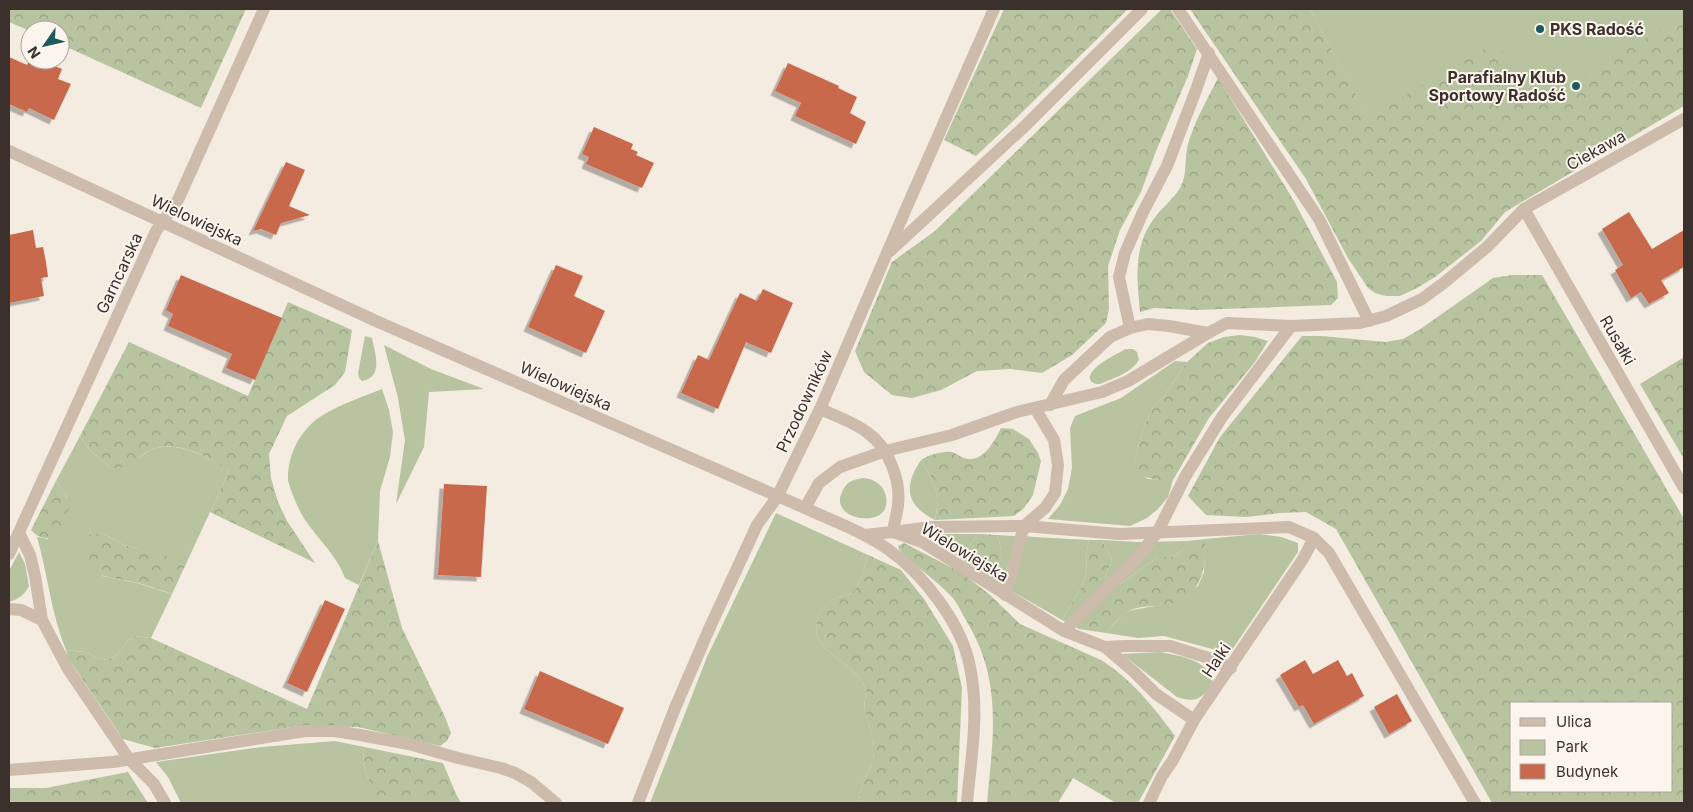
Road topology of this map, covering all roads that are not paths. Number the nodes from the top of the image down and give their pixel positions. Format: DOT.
graph roads {
  1 [pos="264,9"];
  2 [pos="994,9"];
  3 [pos="1142,9"];
  4 [pos="1178,9"];
  5 [pos="1209,53"];
  6 [pos="1684,119"];
  7 [pos="9,151"];
  8 [pos="1524,209"];
  9 [pos="163,221"];
  10 [pos="886,254"];
  11 [pos="1369,321"];
  12 [pos="1291,326"];
  13 [pos="1130,328"];
  14 [pos="1208,333"];
  15 [pos="1050,405"];
  16 [pos="1035,408"];
  17 [pos="820,409"];
  18 [pos="885,451"];
  19 [pos="1684,488"];
  20 [pos="777,496"];
  21 [pos="804,508"];
  22 [pos="1024,526"];
  23 [pos="893,532"];
  24 [pos="19,533"];
  25 [pos="1157,533"];
  26 [pos="865,535"];
  27 [pos="1314,538"];
  28 [pos="9,554"];
  29 [pos="1005,595"];
  30 [pos="9,609"];
  31 [pos="42,620"];
  32 [pos="1064,631"];
  33 [pos="1105,648"];
  34 [pos="1231,668"];
  35 [pos="1194,720"];
  36 [pos="129,759"];
  37 [pos="9,770"];
  38 [pos="165,803"];
  39 [pos="556,803"];
  40 [pos="638,803"];
  41 [pos="968,803"];
  42 [pos="1149,803"];
  43 [pos="1475,803"];
  1 -- 9 [label="street, Garncarska"];
  2 -- 10 [label="street, Przodowników"];
  3 -- 10 [label="street"];
  4 -- 5 [label="street"];
  5 -- 11 [label="street"];
  5 -- 13 [label="street"];
  6 -- 8 [label="street, Ciekawa"];
  7 -- 9 [label="street, Wielowiejska"];
  8 -- 11 [label="street, Ciekawa"];
  8 -- 19 [label="street, Rusałki"];
  9 -- 20 [label="street, Wielowiejska"];
  9 -- 24 [label="street, Garncarska"];
  10 -- 17 [label="street, Przodowników"];
  11 -- 12 [label="street, Ciekawa"];
  12 -- 14 [label="street, Ciekawa"];
  12 -- 25 [label="street"];
  13 -- 14 [label="street"];
  13 -- 15 [label="street"];
  14 -- 15 [label="street, Ciekawa"];
  15 -- 16 [label="street, Ciekawa"];
  16 -- 18 [label="street, Ciekawa"];
  16 -- 22 [label="street"];
  17 -- 18 [label="street"];
  17 -- 20 [label="street, Przodowników"];
  18 -- 21 [label="street, Ciekawa"];
  18 -- 23 [label="street"];
  20 -- 21 [label="street, Wielowiejska"];
  20 -- 40 [label="street, Przodowników"];
  21 -- 26 [label="street, Wielowiejska"];
  22 -- 23 [label="street"];
  22 -- 25 [label="street"];
  22 -- 29 [label="street"];
  23 -- 26 [label="street, Wielowiejska"];
  23 -- 29 [label="street, Wielowiejska"];
  24 -- 28 [label="street, Garncarska"];
  24 -- 31 [label="street"];
  25 -- 27 [label="street"];
  25 -- 32 [label="street"];
  26 -- 41 [label="street"];
  27 -- 34 [label="street, Halki"];
  27 -- 43 [label="street"];
  29 -- 32 [label="street, Wielowiejska"];
  30 -- 31 [label="street"];
  31 -- 36 [label="street"];
  32 -- 33 [label="street, Wielowiejska"];
  33 -- 34 [label="street, Wielowiejska"];
  33 -- 35 [label="street, Wielowiejska"];
  34 -- 35 [label="street, Halki"];
  35 -- 42 [label="street, Halki"];
  36 -- 37 [label="street"];
  36 -- 38 [label="street"];
  36 -- 39 [label="street"];
}
